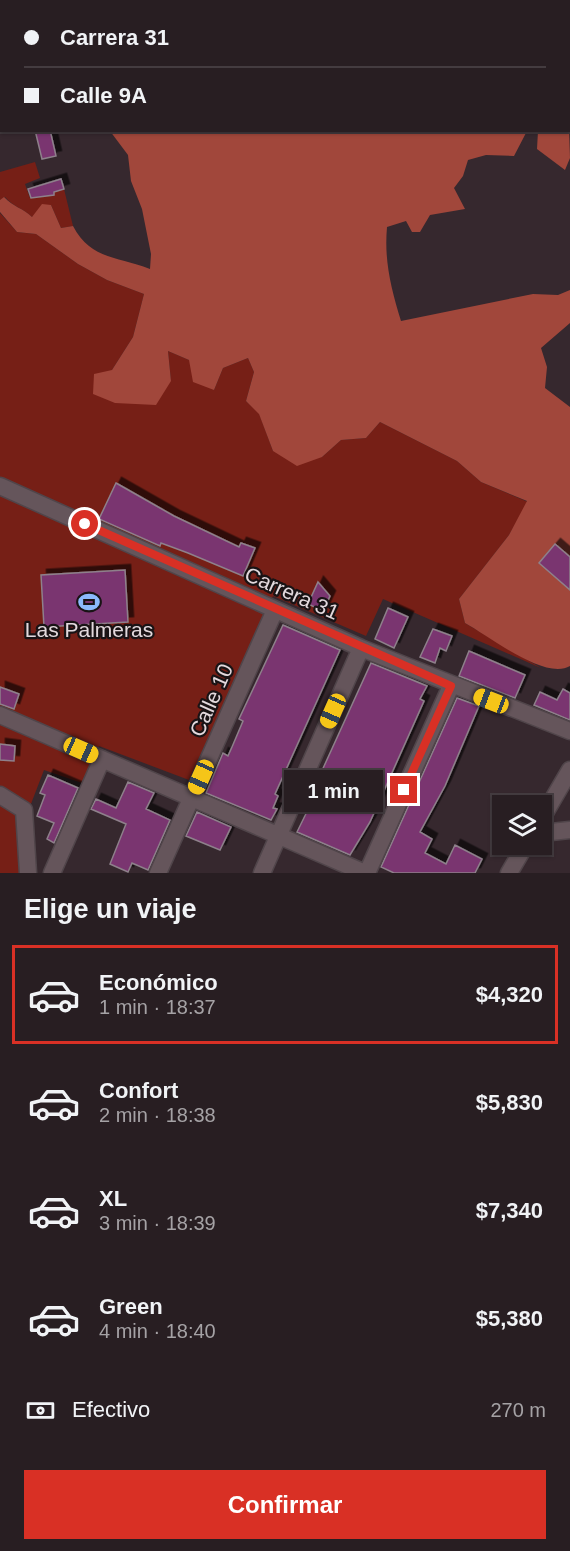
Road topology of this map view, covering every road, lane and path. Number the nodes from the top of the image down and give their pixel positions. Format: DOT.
graph roads {
  1 [pos="0,486"];
  2 [pos="275,610"];
  3 [pos="361,648"];
  4 [pos="451,686"];
  5 [pos="0,715"];
  6 [pos="570,731"];
  7 [pos="102,759"];
  8 [pos="570,770"];
  9 [pos="0,795"];
  10 [pos="192,798"];
  11 [pos="552,801"];
  12 [pos="570,830"];
  13 [pos="552,832"];
  14 [pos="278,836"];
  15 [pos="520,855"];
  16 [pos="28,873"];
  17 [pos="52,873"];
  18 [pos="158,873"];
  19 [pos="262,873"];
  20 [pos="366,873"];
  21 [pos="509,873"];
  1 -- 2 [label="street, Carrera 31"];
  2 -- 3 [label="street, Carrera 31"];
  2 -- 10 [label="street, Calle 10"];
  3 -- 4 [label="street, Carrera 31"];
  3 -- 14 [label="street"];
  4 -- 6 [label="street, Carrera 31"];
  4 -- 20 [label="street"];
  5 -- 7 [label="street"];
  7 -- 10 [label="street"];
  7 -- 17 [label="street"];
  8 -- 11 [label="street"];
  9 -- 16 [label="street"];
  10 -- 14 [label="street"];
  10 -- 18 [label="street, Calle 10"];
  12 -- 13 [label="street"];
  14 -- 19 [label="street"];
  14 -- 20 [label="street"];
  15 -- 21 [label="street"];
}
